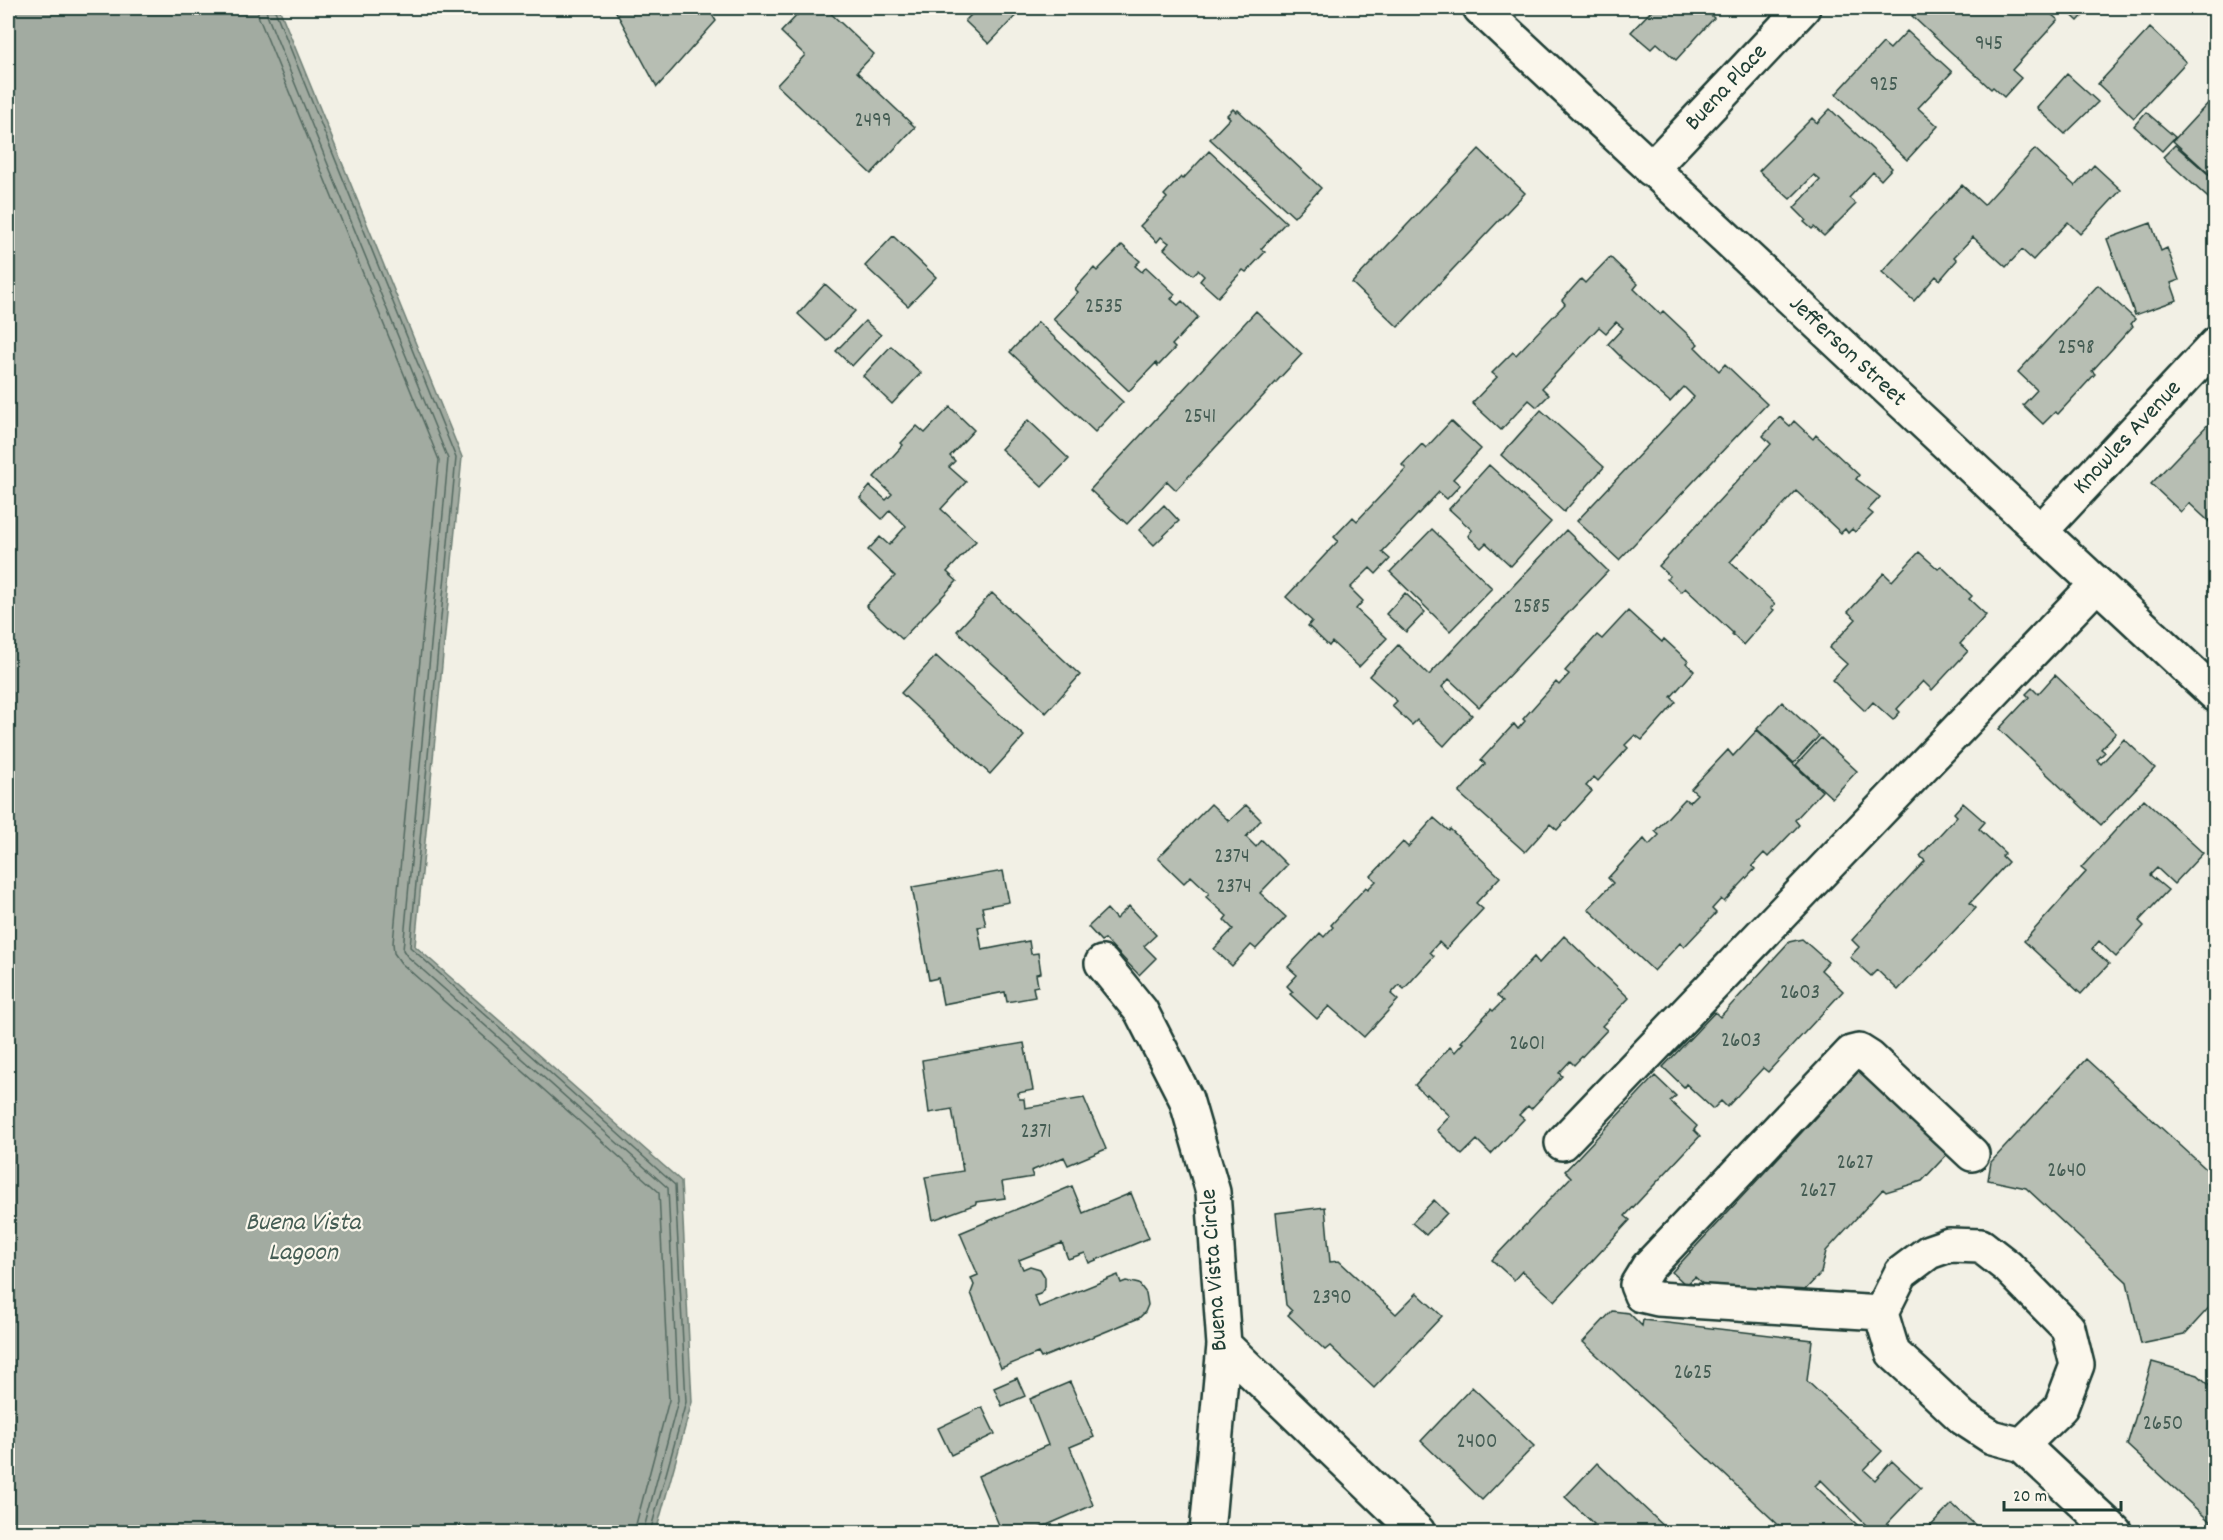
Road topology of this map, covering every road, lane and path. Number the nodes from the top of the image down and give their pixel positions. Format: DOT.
graph roads {
  1 [pos="1480,8"];
  2 [pos="1803,8"];
  3 [pos="1652,169"];
  4 [pos="2216,344"];
  5 [pos="2040,532"];
  6 [pos="2097,584"];
  7 [pos="2216,695"];
  8 [pos="1102,963"];
  9 [pos="1562,1143"];
  10 [pos="1971,1154"];
  11 [pos="1881,1313"];
  12 [pos="1224,1345"];
  13 [pos="2022,1445"];
  14 [pos="1207,1533"];
  15 [pos="1418,1533"];
  16 [pos="2115,1533"];
  1 -- 3 [label="street, Jefferson Street"];
  2 -- 3 [label="street, Buena Place"];
  3 -- 5 [label="street, Jefferson Street"];
  4 -- 5 [label="street, Knowles Avenue"];
  5 -- 6 [label="street, Jefferson Street"];
  6 -- 7 [label="street, Jefferson Street"];
  6 -- 9 [label="street"];
  8 -- 12 [label="street, Buena Vista Circle"];
  10 -- 11 [label="street"];
  11 -- 13 [label="street"];
  11 -- 13 [label="street"];
  12 -- 14 [label="street, Buena Vista Circle"];
  12 -- 15 [label="street"];
  13 -- 16 [label="street"];
}
